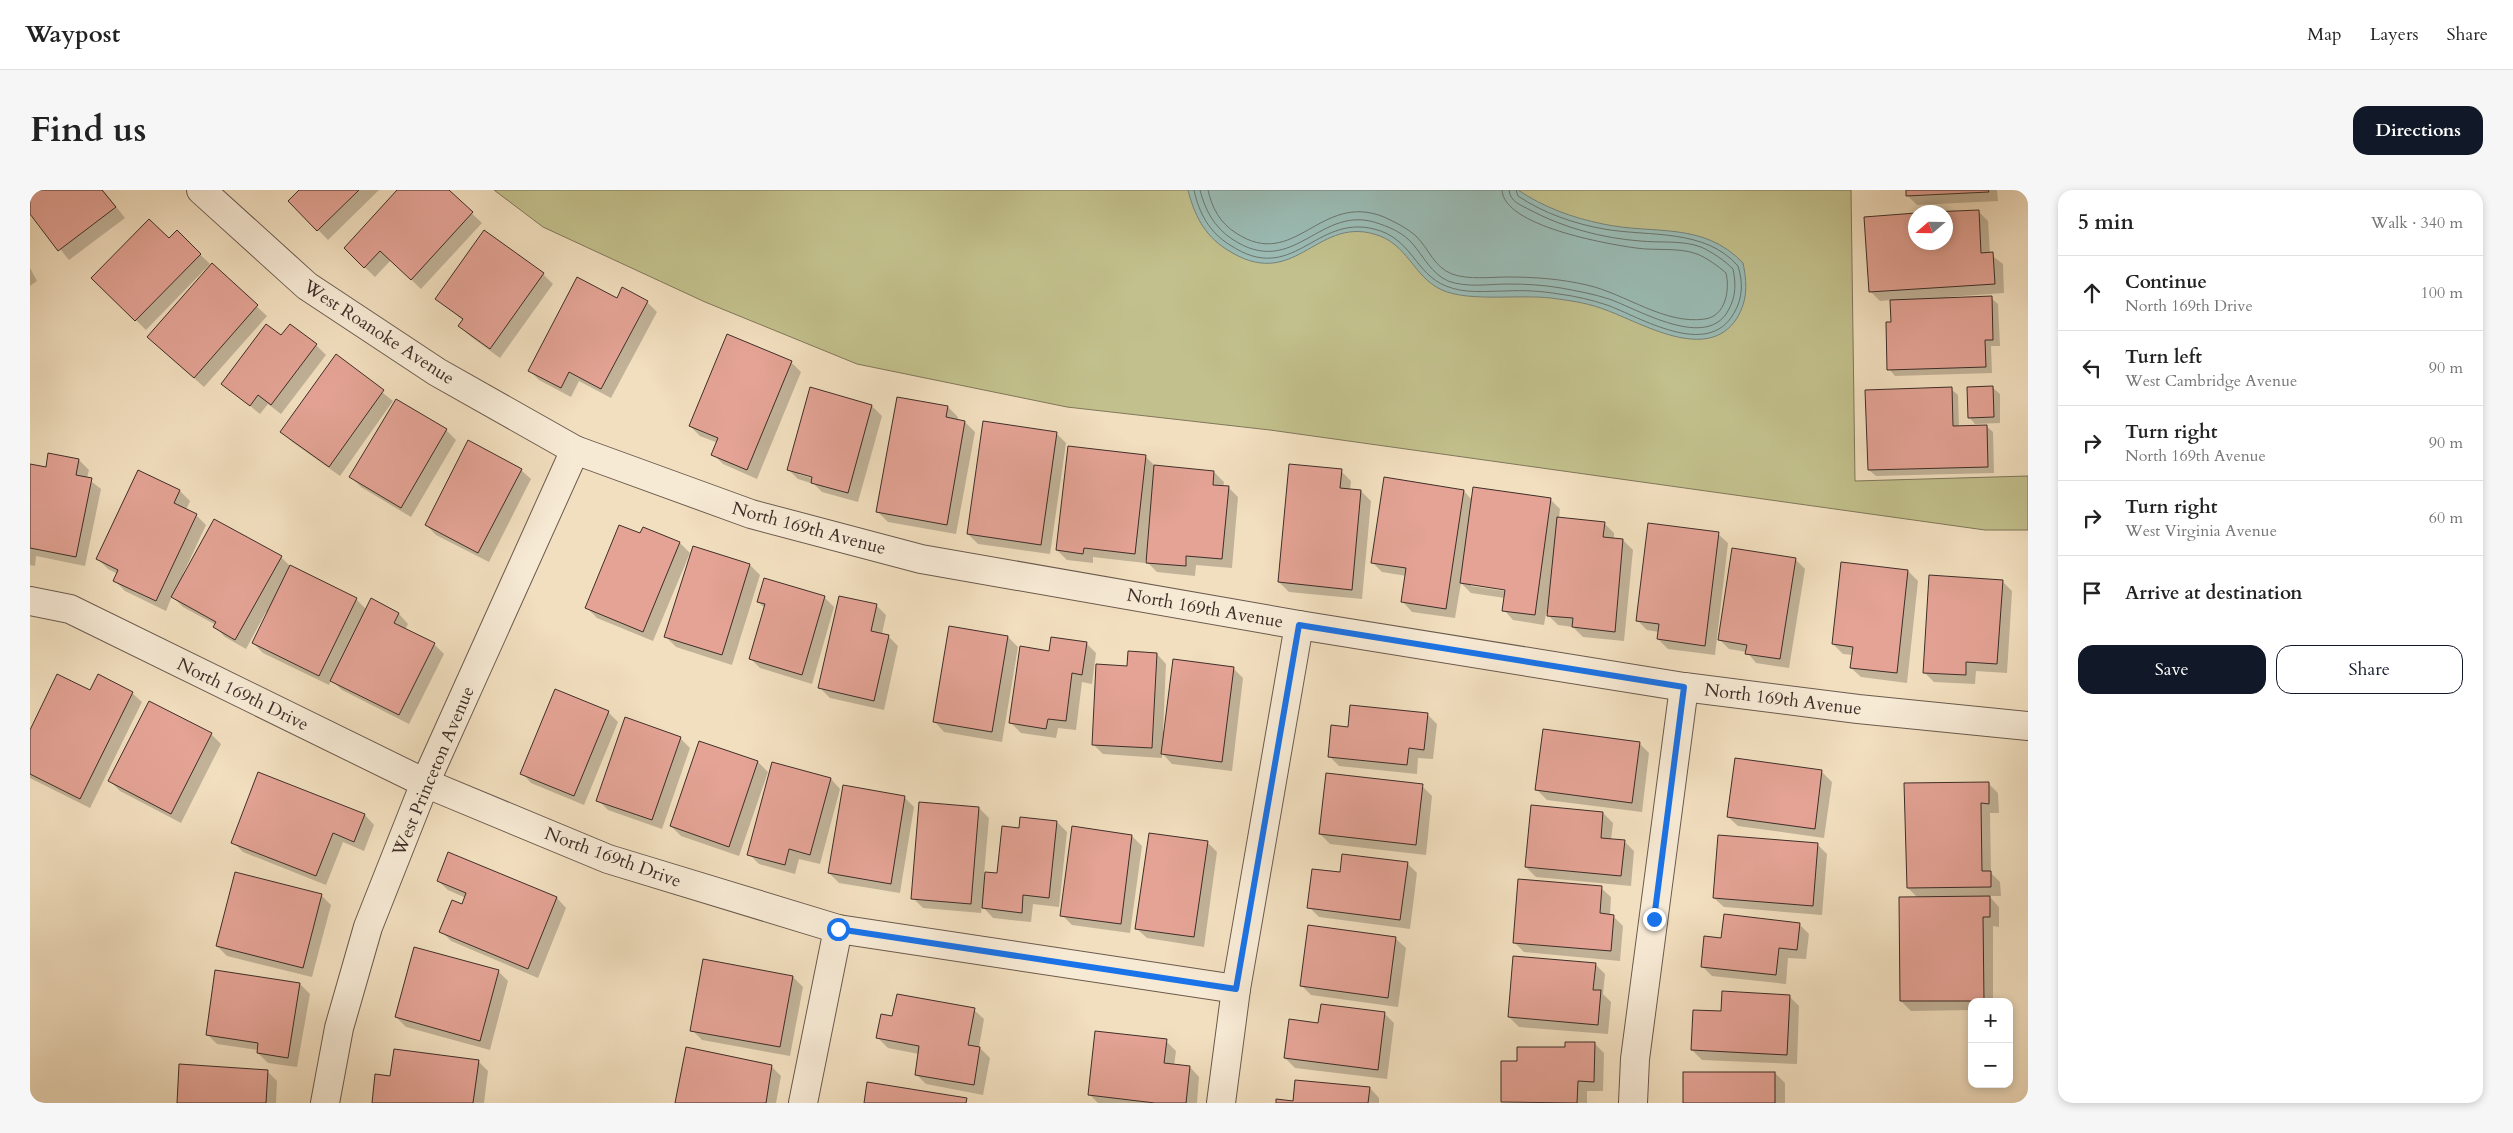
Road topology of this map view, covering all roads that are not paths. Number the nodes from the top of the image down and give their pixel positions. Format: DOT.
graph roads {
  1 [pos="201,190"];
  2 [pos="575,450"];
  3 [pos="30,601"];
  4 [pos="1299,625"];
  5 [pos="1684,687"];
  6 [pos="2028,726"];
  7 [pos="425,784"];
  8 [pos="838,929"];
  9 [pos="1236,989"];
  10 [pos="325,1103"];
  11 [pos="803,1103"];
  12 [pos="1220,1103"];
  13 [pos="1633,1103"];
  1 -- 2 [label="street, West Roanoke Avenue"];
  2 -- 4 [label="street, North 169th Avenue"];
  2 -- 7 [label="street, West Princeton Avenue"];
  3 -- 7 [label="street, North 169th Drive"];
  4 -- 5 [label="street, North 169th Avenue"];
  4 -- 9 [label="street"];
  5 -- 6 [label="street, North 169th Avenue"];
  5 -- 13 [label="street"];
  7 -- 8 [label="street, North 169th Drive"];
  7 -- 10 [label="street, West Princeton Avenue"];
  8 -- 9 [label="street, North 169th Drive"];
  8 -- 11 [label="street"];
  9 -- 12 [label="street"];
}
